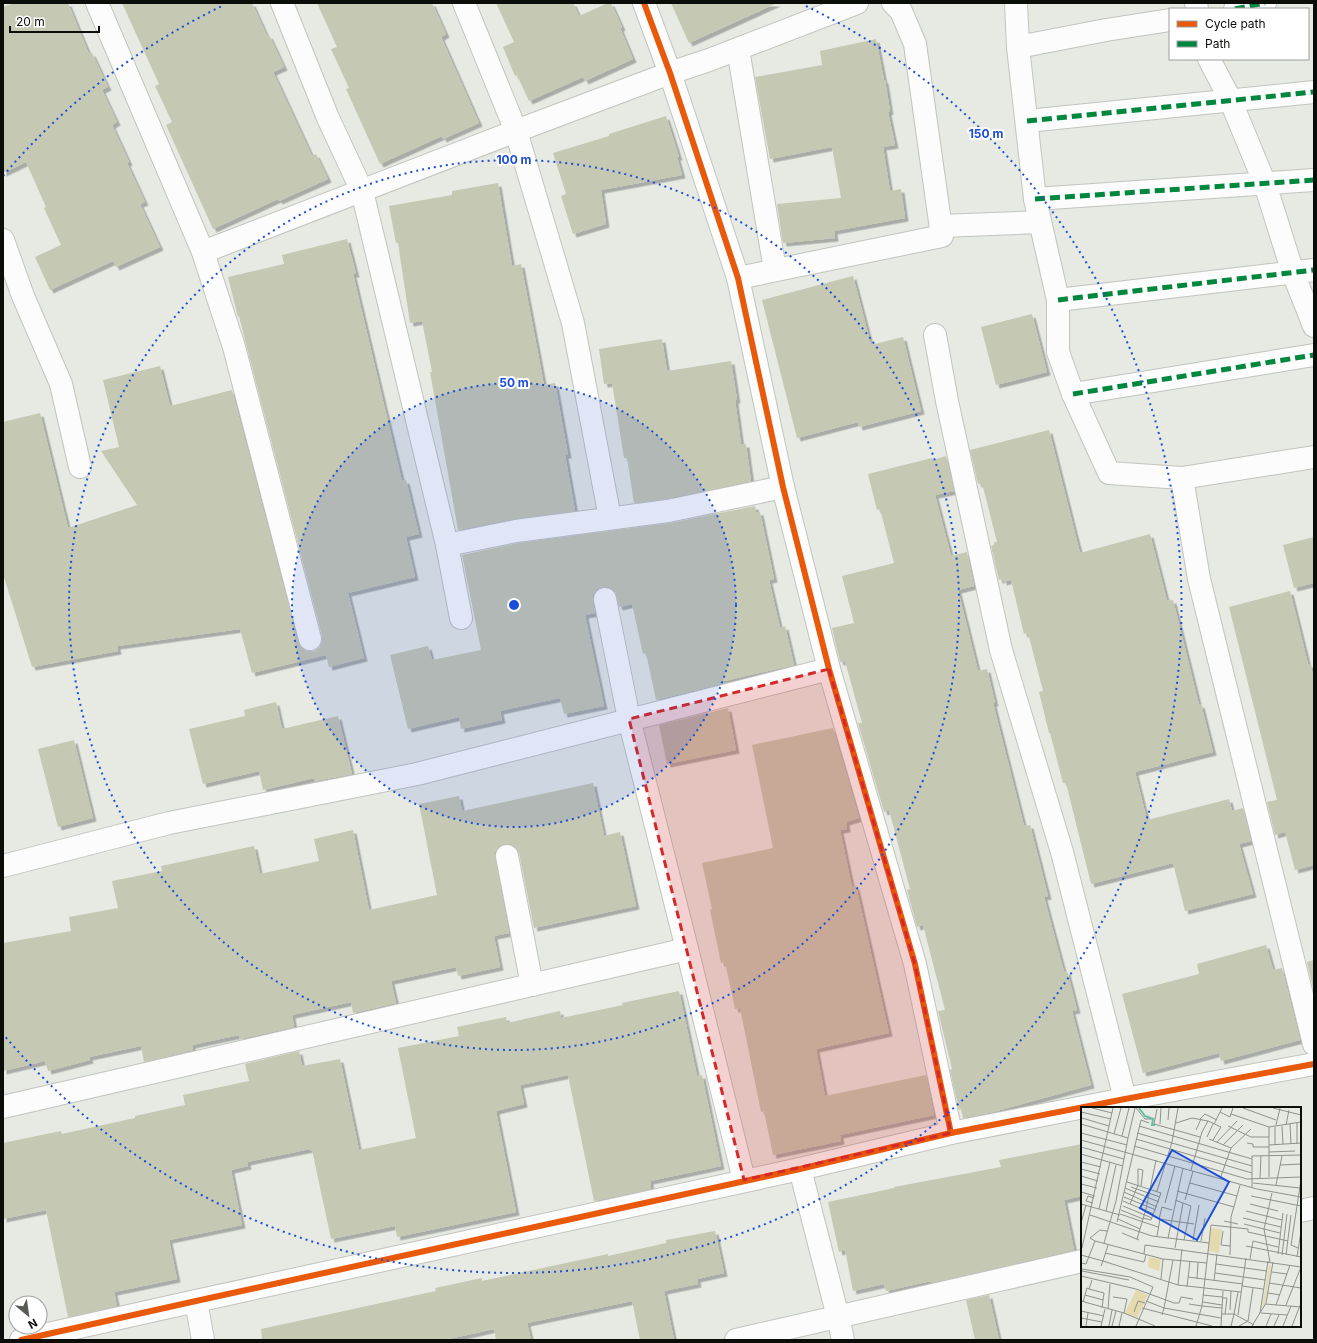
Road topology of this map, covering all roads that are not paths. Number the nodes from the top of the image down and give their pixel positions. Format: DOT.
graph roads {
  1 [pos="97,3"];
  2 [pos="282,3"];
  3 [pos="464,3"];
  4 [pos="644,3"];
  5 [pos="857,3"];
  6 [pos="893,3"];
  7 [pos="1016,3"];
  8 [pos="1265,3"];
  9 [pos="1240,8"];
  10 [pos="1169,20"];
  11 [pos="1018,47"];
  12 [pos="738,49"];
  13 [pos="1210,60"];
  14 [pos="670,73"];
  15 [pos="1314,92"];
  16 [pos="1230,99"];
  17 [pos="1027,121"];
  18 [pos="516,131"];
  19 [pos="1314,180"];
  20 [pos="1265,184"];
  21 [pos="362,191"];
  22 [pos="1035,199"];
  23 [pos="1040,222"];
  24 [pos="941,226"];
  25 [pos="3,240"];
  26 [pos="204,252"];
  27 [pos="775,270"];
  28 [pos="1304,271"];
  29 [pos="738,278"];
  30 [pos="1058,300"];
  31 [pos="1314,326"];
  32 [pos="935,335"];
  33 [pos="1314,356"];
  34 [pos="1073,394"];
  35 [pos="1314,457"];
  36 [pos="80,467"];
  37 [pos="1182,478"];
  38 [pos="783,487"];
  39 [pos="610,518"];
  40 [pos="447,545"];
  41 [pos="605,599"];
  42 [pos="461,618"];
  43 [pos="310,640"];
  44 [pos="829,669"];
  45 [pos="629,719"];
  46 [pos="507,856"];
  47 [pos="3,866"];
  48 [pos="688,949"];
  49 [pos="532,985"];
  50 [pos="1314,1044"];
  51 [pos="1314,1064"];
  52 [pos="1125,1099"];
  53 [pos="1084,1107"];
  54 [pos="3,1108"];
  55 [pos="1081,1108"];
  56 [pos="951,1133"];
  57 [pos="800,1169"];
  58 [pos="744,1180"];
  59 [pos="1314,1208"];
  60 [pos="1301,1211"];
  61 [pos="1081,1261"];
  62 [pos="196,1300"];
  63 [pos="838,1317"];
  64 [pos="21,1340"];
  65 [pos="203,1340"];
  66 [pos="736,1340"];
  67 [pos="843,1340"];
  1 -- 26 [label="street"];
  2 -- 21 [label="street"];
  3 -- 18 [label="street"];
  4 -- 14 [label="street"];
  5 -- 12 [label="street"];
  6 -- 24 [label="street"];
  7 -- 11 [label="street"];
  8 -- 9 [label="street"];
  10 -- 11 [label="street"];
  11 -- 17 [label="street"];
  12 -- 14 [label="street"];
  12 -- 27 [label="street"];
  13 -- 16 [label="street"];
  14 -- 18 [label="street"];
  14 -- 29 [label="street"];
  15 -- 16 [label="street"];
  16 -- 17 [label="street"];
  16 -- 20 [label="street"];
  17 -- 22 [label="street"];
  18 -- 21 [label="street"];
  18 -- 39 [label="street"];
  19 -- 20 [label="street"];
  20 -- 22 [label="street"];
  20 -- 28 [label="street"];
  21 -- 26 [label="street"];
  21 -- 40 [label="street"];
  22 -- 23 [label="street"];
  23 -- 24 [label="street"];
  23 -- 30 [label="street"];
  24 -- 27 [label="street"];
  25 -- 36 [label="street"];
  26 -- 43 [label="street"];
  27 -- 29 [label="street"];
  28 -- 30 [label="street"];
  28 -- 31 [label="street"];
  29 -- 38 [label="street"];
  30 -- 34 [label="street"];
  32 -- 52 [label="street"];
  33 -- 34 [label="street"];
  34 -- 37 [label="street"];
  35 -- 37 [label="street"];
  37 -- 50 [label="street"];
  38 -- 39 [label="street"];
  38 -- 44 [label="street"];
  39 -- 40 [label="street"];
  40 -- 42 [label="street"];
  41 -- 45 [label="street"];
  44 -- 45 [label="street"];
  44 -- 56 [label="street"];
  45 -- 47 [label="street"];
  45 -- 48 [label="street"];
  46 -- 49 [label="street"];
  48 -- 49 [label="street"];
  48 -- 58 [label="street"];
  49 -- 54 [label="street"];
  51 -- 52 [label="street"];
  52 -- 53 [label="street"];
  55 -- 56 [label="street"];
  56 -- 57 [label="street"];
  57 -- 58 [label="street"];
  57 -- 63 [label="street"];
  58 -- 62 [label="street"];
  59 -- 60 [label="street"];
  61 -- 63 [label="street"];
  62 -- 64 [label="street"];
  62 -- 65 [label="street"];
  63 -- 66 [label="street"];
  63 -- 67 [label="street"];
}
